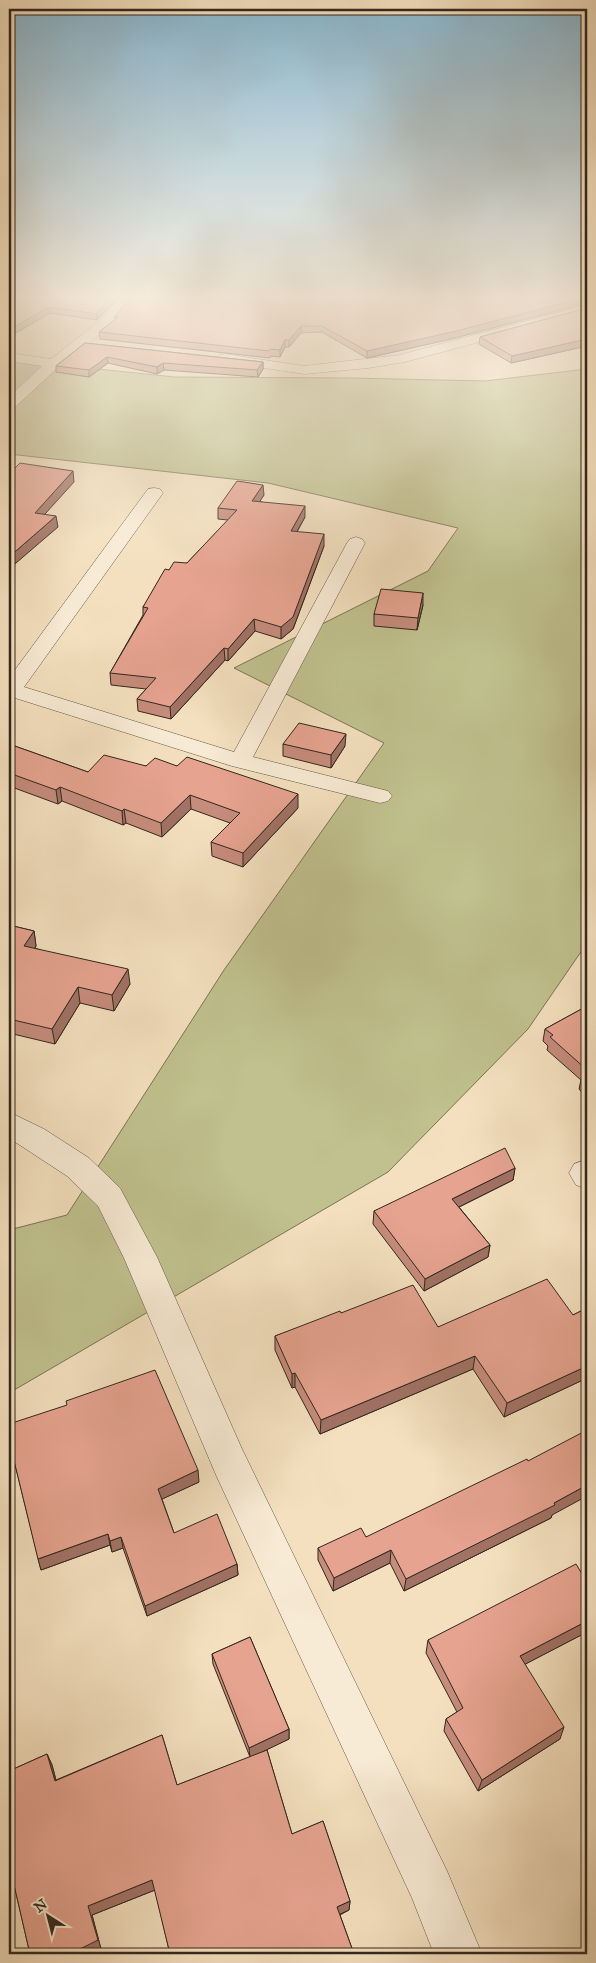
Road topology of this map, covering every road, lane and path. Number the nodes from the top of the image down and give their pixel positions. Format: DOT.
graph roads {
  1 [pos="29,388"];
  2 [pos="9,405"];
  3 [pos="154,493"];
  4 [pos="356,543"];
  5 [pos="10,690"];
  6 [pos="240,762"];
  7 [pos="380,796"];
  8 [pos="9,1124"];
  9 [pos="458,1954"];
  1 -- 2 [label="street"];
  3 -- 5 [label="street"];
  4 -- 6 [label="street"];
  5 -- 6 [label="street"];
  6 -- 7 [label="street"];
  8 -- 9 [label="street"];
}
